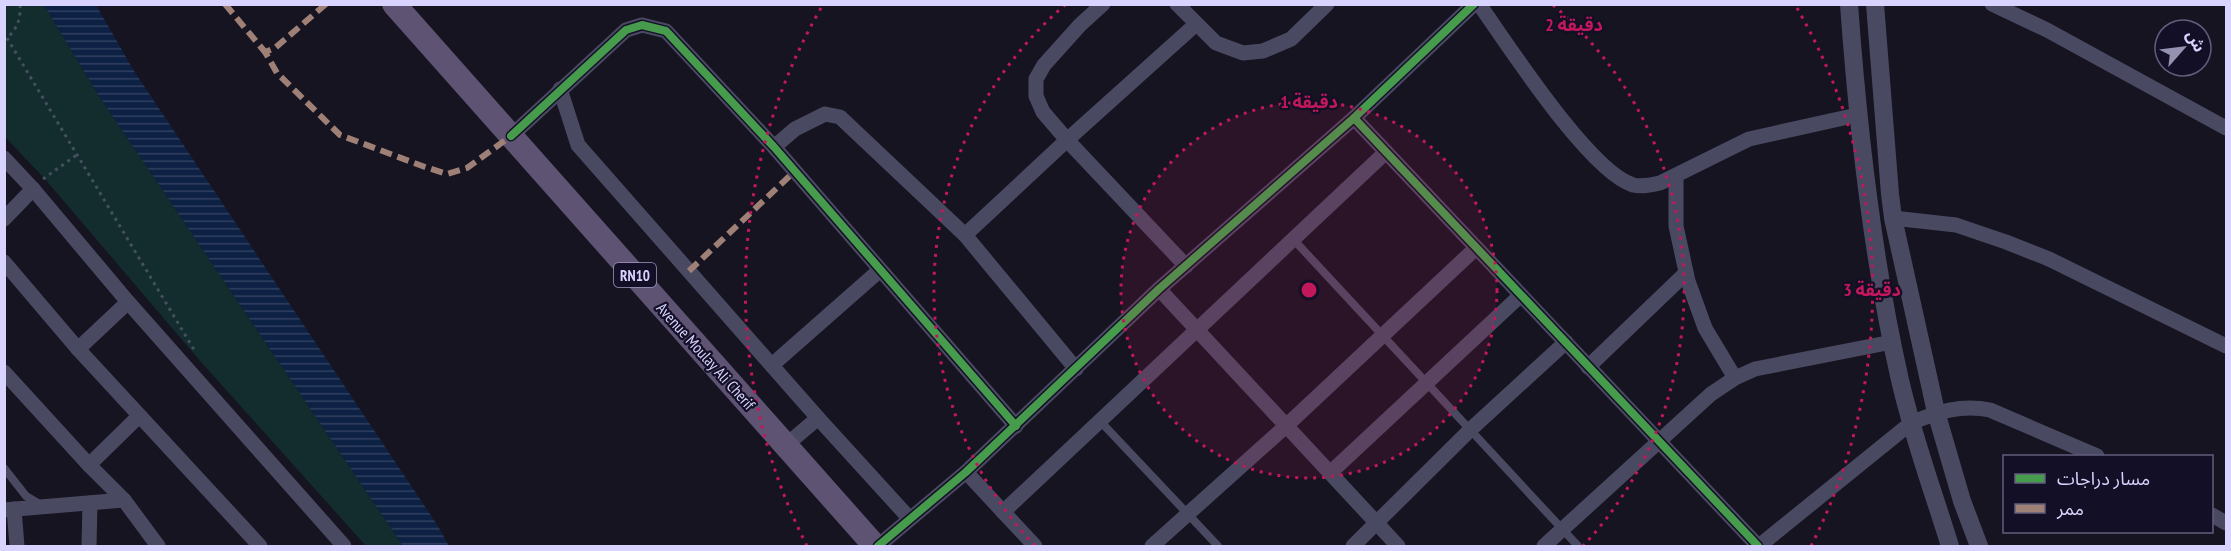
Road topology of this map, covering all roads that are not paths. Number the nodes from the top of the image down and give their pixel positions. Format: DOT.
graph roads {
  1 [pos="394,4"];
  2 [pos="1103,4"];
  3 [pos="1177,4"];
  4 [pos="1328,4"];
  5 [pos="1474,4"];
  6 [pos="1479,4"];
  7 [pos="1850,4"];
  8 [pos="1875,4"];
  9 [pos="1992,4"];
  10 [pos="1195,25"];
  11 [pos="560,89"];
  12 [pos="1857,115"];
  13 [pos="1354,118"];
  14 [pos="2226,128"];
  15 [pos="511,136"];
  16 [pos="1067,140"];
  17 [pos="774,147"];
  18 [pos="1386,152"];
  19 [pos="4,158"];
  20 [pos="1676,177"];
  21 [pos="33,189"];
  22 [pos="1893,218"];
  23 [pos="4,219"];
  24 [pos="965,235"];
  25 [pos="1293,239"];
  26 [pos="1476,248"];
  27 [pos="4,262"];
  28 [pos="1186,266"];
  29 [pos="880,270"];
  30 [pos="1686,273"];
  31 [pos="1159,290"];
  32 [pos="1521,296"];
  33 [pos="128,302"];
  34 [pos="1197,330"];
  35 [pos="1382,335"];
  36 [pos="1566,342"];
  37 [pos="1892,342"];
  38 [pos="2226,346"];
  39 [pos="78,349"];
  40 [pos="772,365"];
  41 [pos="1588,367"];
  42 [pos="1076,369"];
  43 [pos="4,372"];
  44 [pos="1735,378"];
  45 [pos="1427,384"];
  46 [pos="1936,412"];
  47 [pos="139,416"];
  48 [pos="818,418"];
  49 [pos="1100,421"];
  50 [pos="1911,423"];
  51 [pos="1016,426"];
  52 [pos="1286,426"];
  53 [pos="1470,430"];
  54 [pos="1658,441"];
  55 [pos="785,446"];
  56 [pos="2095,455"];
  57 [pos="89,465"];
  58 [pos="4,468"];
  59 [pos="966,472"];
  60 [pos="1330,474"];
  61 [pos="124,500"];
  62 [pos="90,503"];
  63 [pos="45,507"];
  64 [pos="9,510"];
  65 [pos="1003,512"];
  66 [pos="1188,514"];
  67 [pos="910,519"];
  68 [pos="1563,530"];
  69 [pos="1382,534"];
  70 [pos="17,546"];
  71 [pos="89,546"];
  72 [pos="158,546"];
  73 [pos="260,546"];
  74 [pos="344,546"];
  75 [pos="876,546"];
  76 [pos="1035,546"];
  77 [pos="1152,546"];
  78 [pos="1218,546"];
  79 [pos="1353,546"];
  80 [pos="1398,546"];
  81 [pos="1544,546"];
  82 [pos="1578,546"];
  83 [pos="1759,546"];
  84 [pos="1950,546"];
  85 [pos="1979,546"];
  1 -- 15 [label="main road, Avenue Moulay Ali Cherif / RN10"];
  2 -- 16 [label="street"];
  3 -- 10 [label="street"];
  4 -- 10 [label="street"];
  5 -- 13 [label="street"];
  6 -- 20 [label="street"];
  7 -- 12 [label="street"];
  8 -- 22 [label="street"];
  9 -- 14 [label="street"];
  10 -- 16 [label="street"];
  11 -- 15 [label="street"];
  11 -- 17 [label="street"];
  11 -- 40 [label="street"];
  12 -- 20 [label="street"];
  12 -- 37 [label="street"];
  13 -- 18 [label="street"];
  13 -- 28 [label="street"];
  15 -- 55 [label="main road, Avenue Moulay Ali Cherif / RN10"];
  16 -- 24 [label="street"];
  16 -- 28 [label="street"];
  17 -- 24 [label="street"];
  17 -- 29 [label="street"];
  18 -- 25 [label="street"];
  18 -- 26 [label="street"];
  19 -- 21 [label="street"];
  20 -- 30 [label="street"];
  21 -- 23 [label="street"];
  21 -- 33 [label="street"];
  22 -- 38 [label="street"];
  22 -- 46 [label="street"];
  24 -- 42 [label="street"];
  25 -- 34 [label="street"];
  25 -- 35 [label="lane"];
  26 -- 32 [label="street"];
  26 -- 35 [label="street"];
  27 -- 39 [label="street"];
  28 -- 31 [label="street"];
  29 -- 40 [label="street"];
  29 -- 51 [label="street"];
  30 -- 41 [label="street"];
  30 -- 44 [label="street"];
  31 -- 34 [label="street"];
  31 -- 42 [label="street"];
  32 -- 36 [label="street"];
  32 -- 45 [label="street"];
  33 -- 39 [label="street"];
  33 -- 74 [label="street"];
  34 -- 49 [label="street"];
  34 -- 52 [label="street"];
  35 -- 45 [label="lane"];
  35 -- 52 [label="street"];
  36 -- 41 [label="street"];
  36 -- 53 [label="street"];
  37 -- 44 [label="street"];
  37 -- 50 [label="street"];
  39 -- 47 [label="street"];
  40 -- 48 [label="street"];
  41 -- 54 [label="street"];
  42 -- 51 [label="street"];
  43 -- 57 [label="street"];
  44 -- 54 [label="street"];
  45 -- 53 [label="lane"];
  45 -- 60 [label="street"];
  46 -- 50 [label="street"];
  46 -- 56 [label="street"];
  46 -- 85 [label="street"];
  47 -- 57 [label="street"];
  47 -- 73 [label="street"];
  48 -- 55 [label="street"];
  48 -- 67 [label="street"];
  49 -- 65 [label="street"];
  49 -- 66 [label="lane"];
  50 -- 83 [label="street"];
  50 -- 84 [label="street"];
  51 -- 59 [label="street"];
  52 -- 60 [label="street"];
  52 -- 66 [label="street"];
  53 -- 68 [label="lane"];
  53 -- 69 [label="street"];
  54 -- 68 [label="street"];
  54 -- 83 [label="street"];
  55 -- 75 [label="main road, Avenue Moulay Ali Cherif / RN10"];
  57 -- 61 [label="street"];
  58 -- 63 [label="lane"];
  59 -- 65 [label="street"];
  59 -- 67 [label="street"];
  60 -- 69 [label="street"];
  61 -- 62 [label="street"];
  61 -- 72 [label="street"];
  62 -- 63 [label="street"];
  62 -- 71 [label="street"];
  63 -- 64 [label="street"];
  64 -- 70 [label="street"];
  65 -- 76 [label="street"];
  66 -- 77 [label="street"];
  66 -- 78 [label="lane"];
  67 -- 75 [label="street"];
  68 -- 81 [label="street"];
  68 -- 82 [label="lane"];
  69 -- 79 [label="street"];
  69 -- 80 [label="street"];
}
